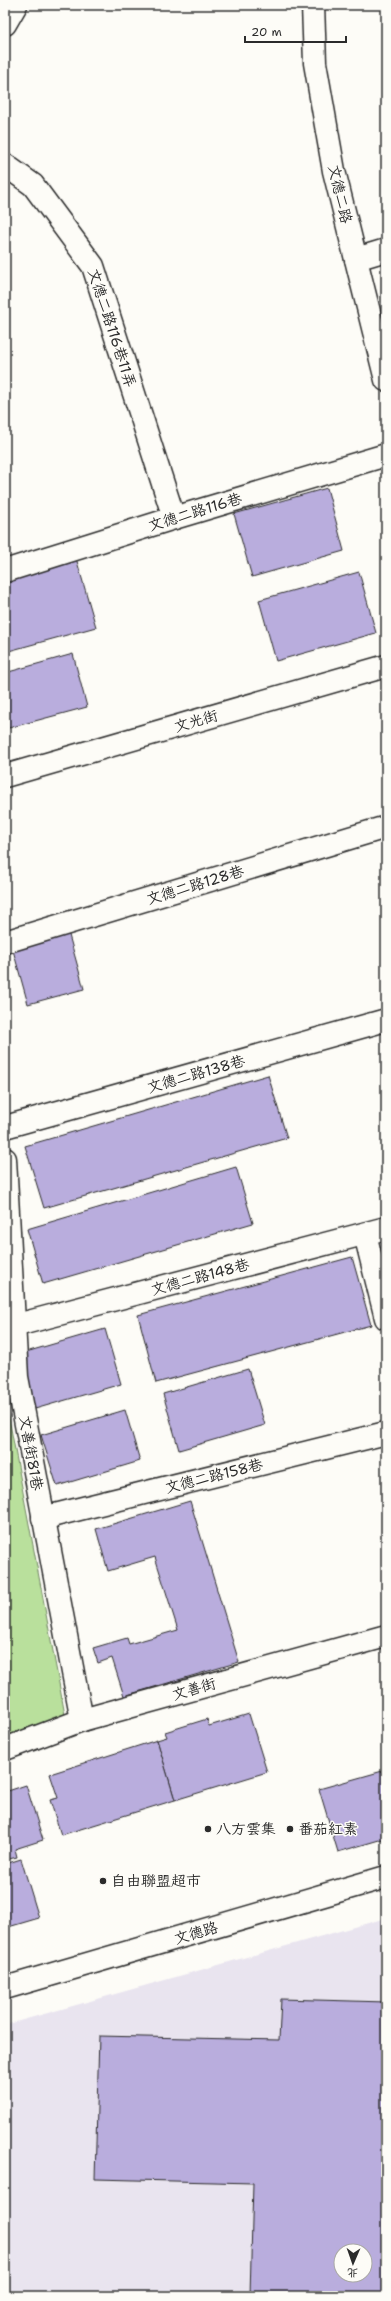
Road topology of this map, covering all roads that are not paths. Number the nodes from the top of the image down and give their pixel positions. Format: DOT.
graph roads {
  1 [pos="16,5"];
  2 [pos="313,5"];
  3 [pos="5,24"];
  4 [pos="5,165"];
  5 [pos="386,250"];
  6 [pos="356,259"];
  7 [pos="386,380"];
  8 [pos="386,455"];
  9 [pos="174,518"];
  10 [pos="5,571"];
  11 [pos="386,666"];
  12 [pos="5,776"];
  13 [pos="386,827"];
  14 [pos="5,942"];
  15 [pos="386,1020"];
  16 [pos="5,1127"];
  17 [pos="5,1159"];
  18 [pos="386,1228"];
  19 [pos="365,1234"];
  20 [pos="386,1318"];
  21 [pos="13,1326"];
  22 [pos="386,1433"];
  23 [pos="43,1518"];
  24 [pos="386,1636"];
  25 [pos="82,1720"];
  26 [pos="5,1749"];
  27 [pos="386,1877"];
  28 [pos="5,1988"];
  1 -- 3 [label="street"];
  2 -- 6 [label="street, 文德二路"];
  4 -- 9 [label="street, 文德二路116巷11弄"];
  5 -- 6 [label="street"];
  6 -- 7 [label="street, 文德二路"];
  8 -- 9 [label="street, 文德二路116巷"];
  9 -- 10 [label="street, 文德二路116巷"];
  11 -- 12 [label="street, 文光街"];
  13 -- 14 [label="street, 文德二路128巷"];
  15 -- 16 [label="street, 文德二路138巷"];
  17 -- 21 [label="street, 文善街81巷"];
  18 -- 19 [label="street, 文德二路148巷"];
  19 -- 20 [label="street"];
  19 -- 21 [label="street, 文德二路148巷"];
  21 -- 23 [label="street, 文善街81巷"];
  22 -- 23 [label="street, 文德二路158巷"];
  23 -- 25 [label="street, 文善街81巷"];
  24 -- 25 [label="street, 文善街"];
  25 -- 26 [label="street, 文善街"];
  27 -- 28 [label="street, 文德路"];
}
